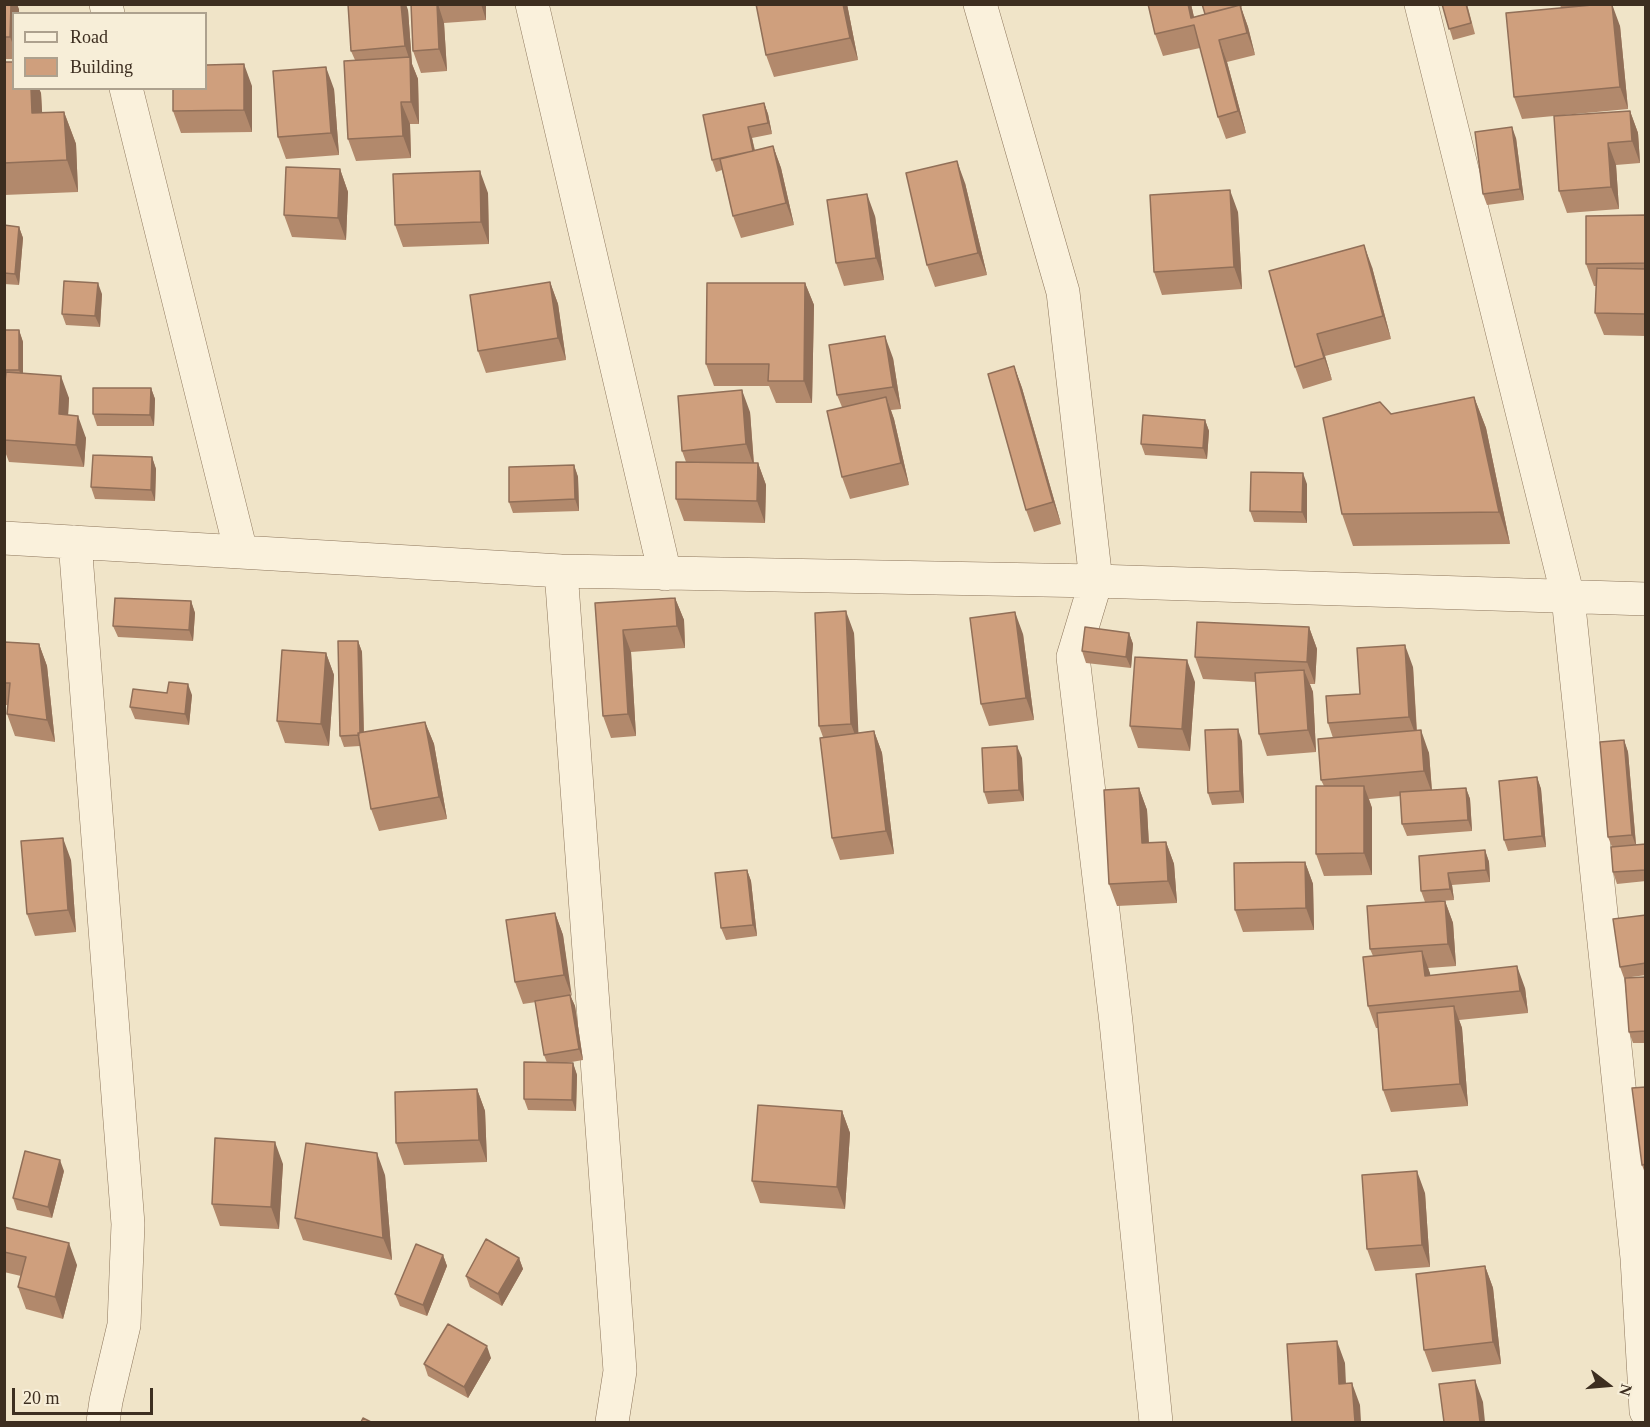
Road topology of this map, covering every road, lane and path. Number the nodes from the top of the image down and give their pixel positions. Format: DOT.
graph roads {
  1 [pos="532,4"];
  2 [pos="980,4"];
  3 [pos="1421,4"];
  4 [pos="126,90"];
  5 [pos="4,538"];
  6 [pos="75,542"];
  7 [pos="242,552"];
  8 [pos="561,572"];
  9 [pos="665,574"];
  10 [pos="1096,581"];
  11 [pos="1568,597"];
  12 [pos="1646,599"];
  13 [pos="1646,1411"];
  14 [pos="103,1422"];
  15 [pos="612,1422"];
  16 [pos="1156,1422"];
  1 -- 9 [label="street"];
  2 -- 10 [label="street"];
  3 -- 11 [label="street"];
  4 -- 7 [label="street"];
  5 -- 6 [label="street"];
  6 -- 7 [label="street"];
  6 -- 14 [label="street"];
  7 -- 8 [label="street"];
  8 -- 9 [label="street"];
  8 -- 15 [label="street"];
  9 -- 10 [label="street"];
  10 -- 11 [label="street"];
  10 -- 16 [label="street"];
  11 -- 12 [label="street"];
  11 -- 13 [label="street"];
}
